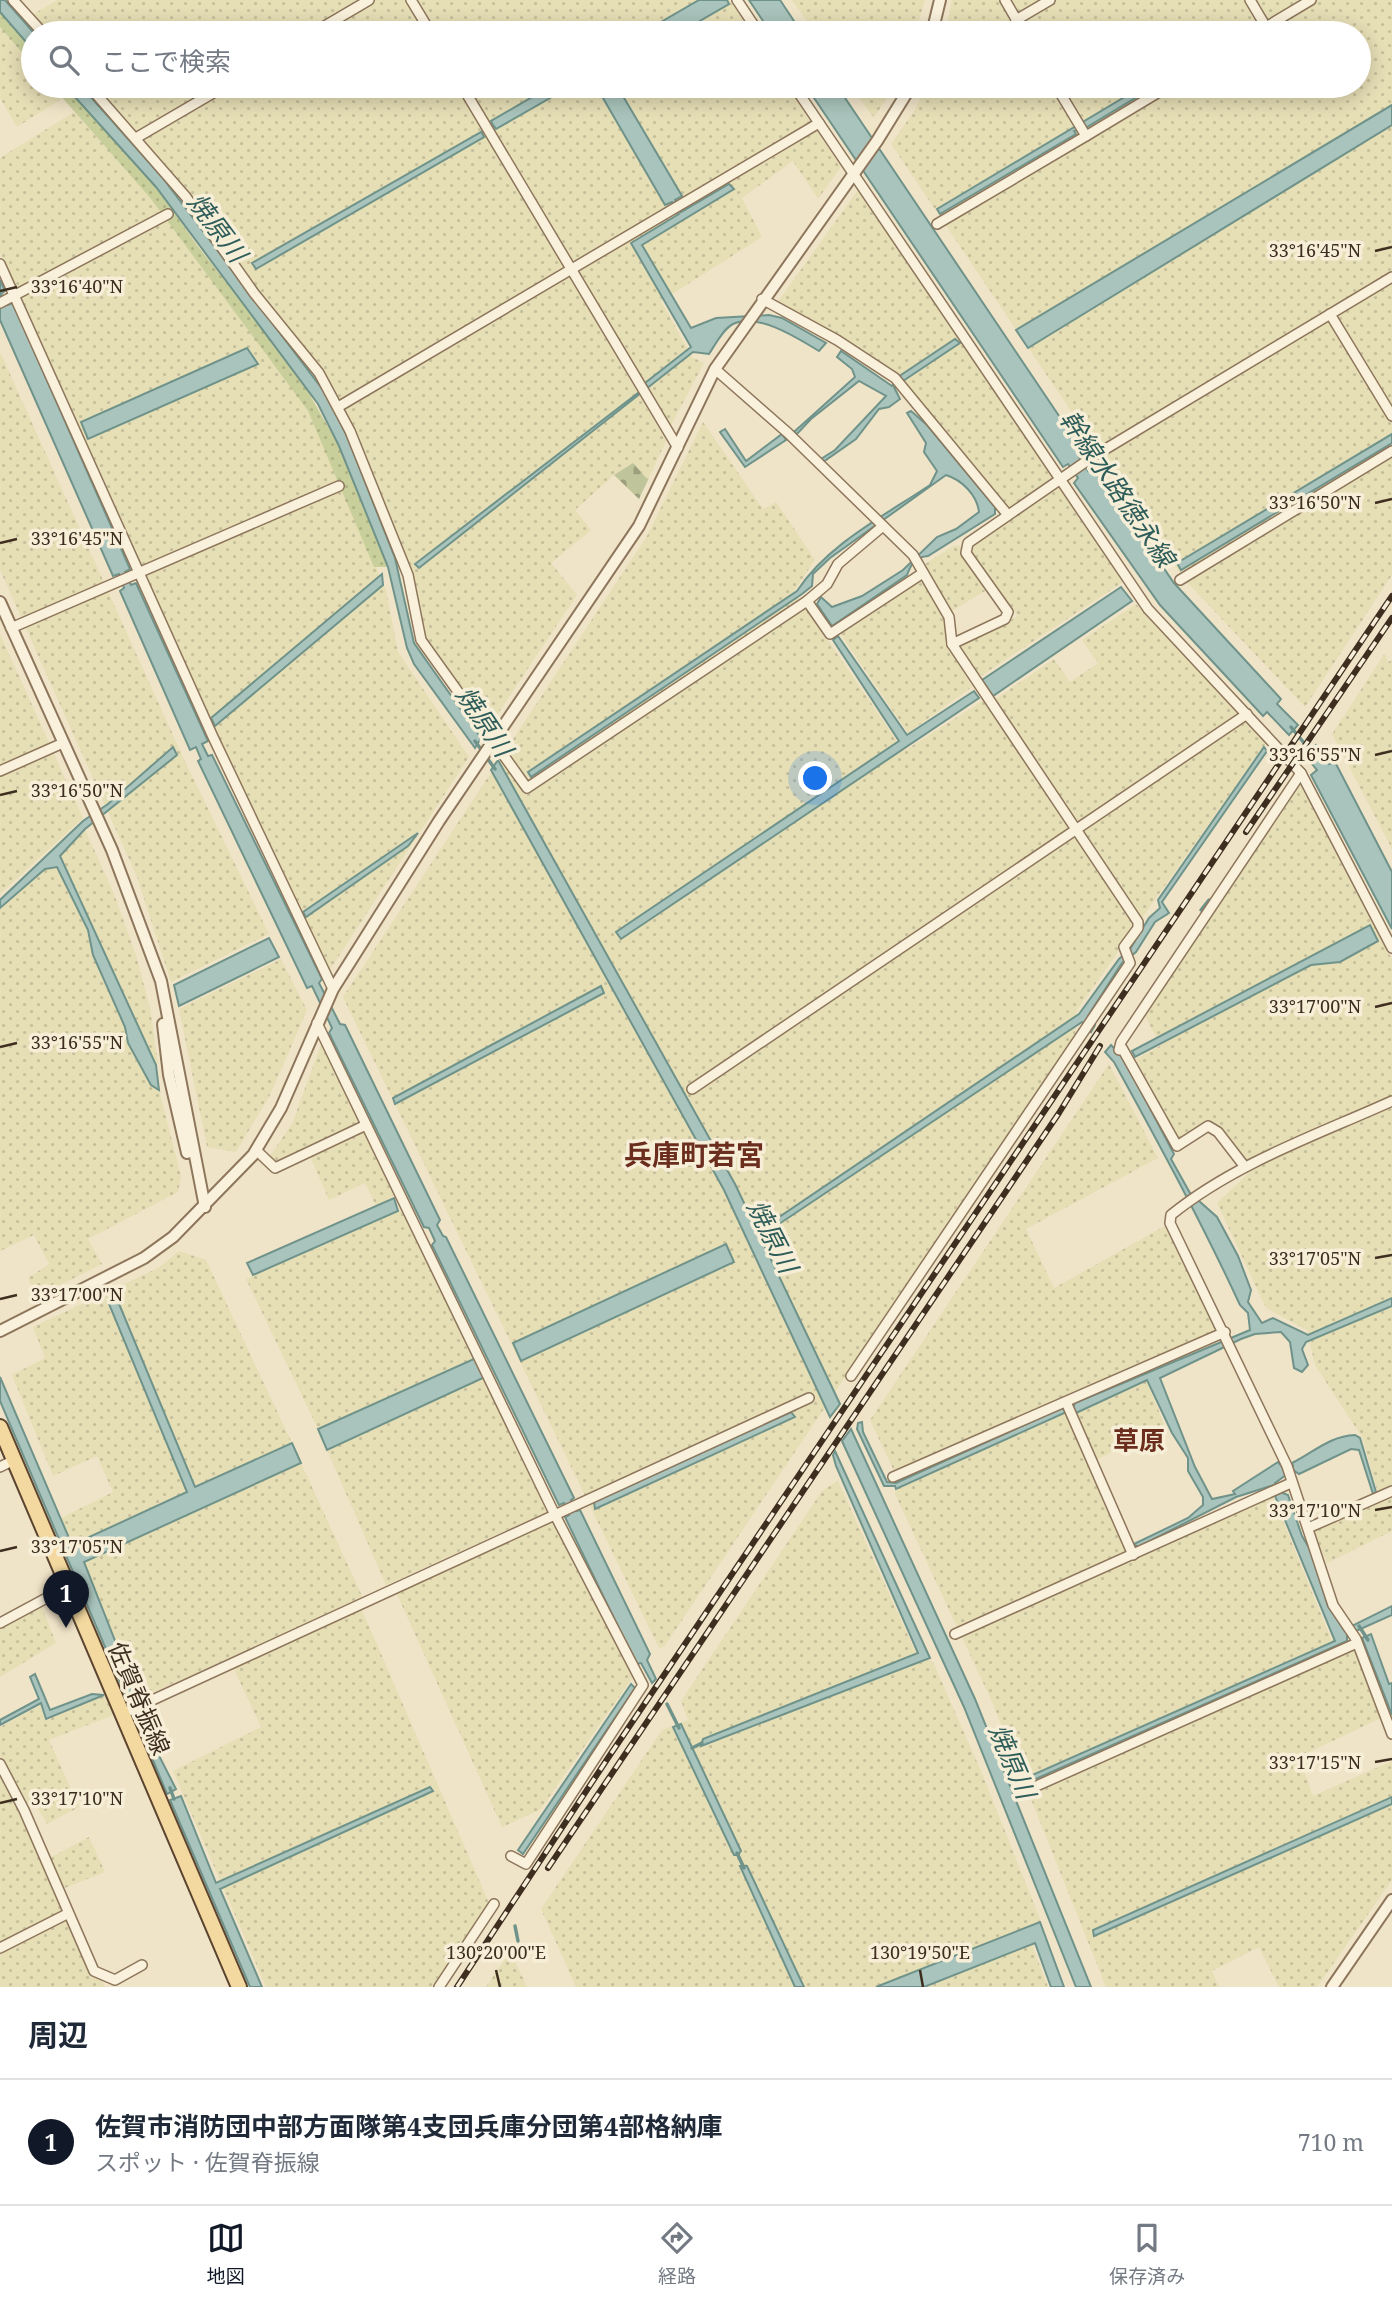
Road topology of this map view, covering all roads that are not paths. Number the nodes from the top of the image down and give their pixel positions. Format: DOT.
graph roads {
  1 [pos="13,0"];
  2 [pos="369,0"];
  3 [pos="411,0"];
  4 [pos="737,0"];
  5 [pos="940,0"];
  6 [pos="1004,0"];
  7 [pos="1051,0"];
  8 [pos="1250,0"];
  9 [pos="1311,0"];
  10 [pos="1016,20"];
  11 [pos="32,21"];
  12 [pos="333,21"];
  13 [pos="424,21"];
  14 [pos="751,21"];
  15 [pos="935,21"];
  16 [pos="1262,21"];
  17 [pos="1276,21"];
  18 [pos="100,98"];
  19 [pos="204,98"];
  20 [pos="469,98"];
  21 [pos="802,98"];
  22 [pos="904,98"];
  23 [pos="1064,98"];
  24 [pos="1148,98"];
  25 [pos="818,123"];
  26 [pos="1085,134"];
  27 [pos="136,138"];
  28 [pos="854,172"];
  29 [pos="168,214"];
  30 [pos="937,224"];
  31 [pos="0,264"];
  32 [pos="572,270"];
  33 [pos="1392,277"];
  34 [pos="15,296"];
  35 [pos="762,299"];
  36 [pos="0,303"];
  37 [pos="1330,314"];
  38 [pos="715,369"];
  39 [pos="338,407"];
  40 [pos="1392,416"];
  41 [pos="678,448"];
  42 [pos="1392,452"];
  43 [pos="1060,479"];
  44 [pos="339,486"];
  45 [pos="1008,515"];
  46 [pos="883,526"];
  47 [pos="140,572"];
  48 [pos="923,573"];
  49 [pos="1180,580"];
  50 [pos="807,601"];
  51 [pos="0,602"];
  52 [pos="11,628"];
  53 [pos="951,644"];
  54 [pos="1247,714"];
  55 [pos="494,741"];
  56 [pos="63,743"];
  57 [pos="0,771"];
  58 [pos="1301,773"];
  59 [pos="1076,830"];
  60 [pos="1392,947"];
  61 [pos="331,993"];
  62 [pos="319,1017"];
  63 [pos="692,1089"];
  64 [pos="1392,1101"];
  65 [pos="366,1125"];
  66 [pos="256,1150"];
  67 [pos="1245,1167"];
  68 [pos="205,1207"];
  69 [pos="0,1331"];
  70 [pos="1225,1332"];
  71 [pos="851,1376"];
  72 [pos="809,1398"];
  73 [pos="1066,1402"];
  74 [pos="0,1427"];
  75 [pos="7,1464"];
  76 [pos="893,1477"];
  77 [pos="1285,1480"];
  78 [pos="1392,1491"];
  79 [pos="559,1513"];
  80 [pos="1308,1528"];
  81 [pos="1133,1555"];
  82 [pos="67,1587"];
  83 [pos="0,1623"];
  84 [pos="955,1634"];
  85 [pos="1357,1643"];
  86 [pos="125,1712"];
  87 [pos="1392,1734"];
  88 [pos="0,1764"];
  89 [pos="1023,1792"];
  90 [pos="511,1856"];
  91 [pos="1392,1900"];
  92 [pos="495,1904"];
  93 [pos="67,1914"];
  94 [pos="0,1948"];
  95 [pos="142,1965"];
  96 [pos="239,1987"];
  97 [pos="439,1987"];
  98 [pos="1332,1987"];
  1 -- 11 [label="street"];
  2 -- 12 [label="street"];
  3 -- 13 [label="street"];
  4 -- 14 [label="street"];
  5 -- 15 [label="street"];
  6 -- 10 [label="street"];
  7 -- 10 [label="street"];
  8 -- 16 [label="street"];
  9 -- 17 [label="street"];
  18 -- 27 [label="street"];
  19 -- 27 [label="street"];
  20 -- 32 [label="street"];
  21 -- 25 [label="street"];
  22 -- 28 [label="street"];
  23 -- 26 [label="street"];
  24 -- 26 [label="street"];
  25 -- 28 [label="street"];
  25 -- 32 [label="street"];
  26 -- 30 [label="street"];
  27 -- 39 [label="street"];
  28 -- 35 [label="street"];
  28 -- 43 [label="street"];
  29 -- 34 [label="street"];
  31 -- 34 [label="street"];
  32 -- 39 [label="street"];
  32 -- 41 [label="street"];
  33 -- 37 [label="street"];
  34 -- 36 [label="street"];
  34 -- 47 [label="street"];
  35 -- 38 [label="street"];
  35 -- 45 [label="street"];
  37 -- 40 [label="street"];
  37 -- 43 [label="street"];
  38 -- 41 [label="street"];
  38 -- 46 [label="street"];
  39 -- 55 [label="street"];
  41 -- 55 [label="street"];
  42 -- 49 [label="street"];
  43 -- 45 [label="street"];
  43 -- 54 [label="street"];
  44 -- 47 [label="street"];
  45 -- 53 [label="street"];
  46 -- 48 [label="street"];
  46 -- 50 [label="street"];
  47 -- 52 [label="street"];
  47 -- 61 [label="street"];
  48 -- 50 [label="street"];
  48 -- 53 [label="street"];
  50 -- 55 [label="street"];
  51 -- 52 [label="street"];
  52 -- 56 [label="street"];
  53 -- 59 [label="street"];
  54 -- 58 [label="street"];
  54 -- 59 [label="street"];
  55 -- 61 [label="street"];
  56 -- 57 [label="street"];
  56 -- 68 [label="street"];
  58 -- 60 [label="street"];
  58 -- 67 [label="street"];
  59 -- 63 [label="street"];
  59 -- 71 [label="street"];
  61 -- 62 [label="street"];
  62 -- 65 [label="street"];
  62 -- 66 [label="street"];
  64 -- 67 [label="street"];
  65 -- 66 [label="street"];
  65 -- 79 [label="street"];
  66 -- 68 [label="street"];
  67 -- 70 [label="street"];
  68 -- 69 [label="street"];
  70 -- 73 [label="street"];
  70 -- 77 [label="street"];
  72 -- 79 [label="street"];
  73 -- 76 [label="street"];
  73 -- 81 [label="street"];
  74 -- 75 [label="main road, 佐賀脊振線"];
  75 -- 82 [label="main road, 佐賀脊振線"];
  77 -- 80 [label="street"];
  77 -- 81 [label="street"];
  78 -- 80 [label="street"];
  79 -- 86 [label="street"];
  79 -- 90 [label="street"];
  80 -- 85 [label="street"];
  81 -- 84 [label="street"];
  82 -- 83 [label="street"];
  82 -- 86 [label="main road, 佐賀脊振線"];
  85 -- 87 [label="street"];
  85 -- 89 [label="street"];
  86 -- 96 [label="main road, 佐賀脊振線"];
  88 -- 93 [label="street"];
  91 -- 98 [label="street"];
  92 -- 97 [label="street"];
  93 -- 94 [label="street"];
  93 -- 95 [label="street"];
}
